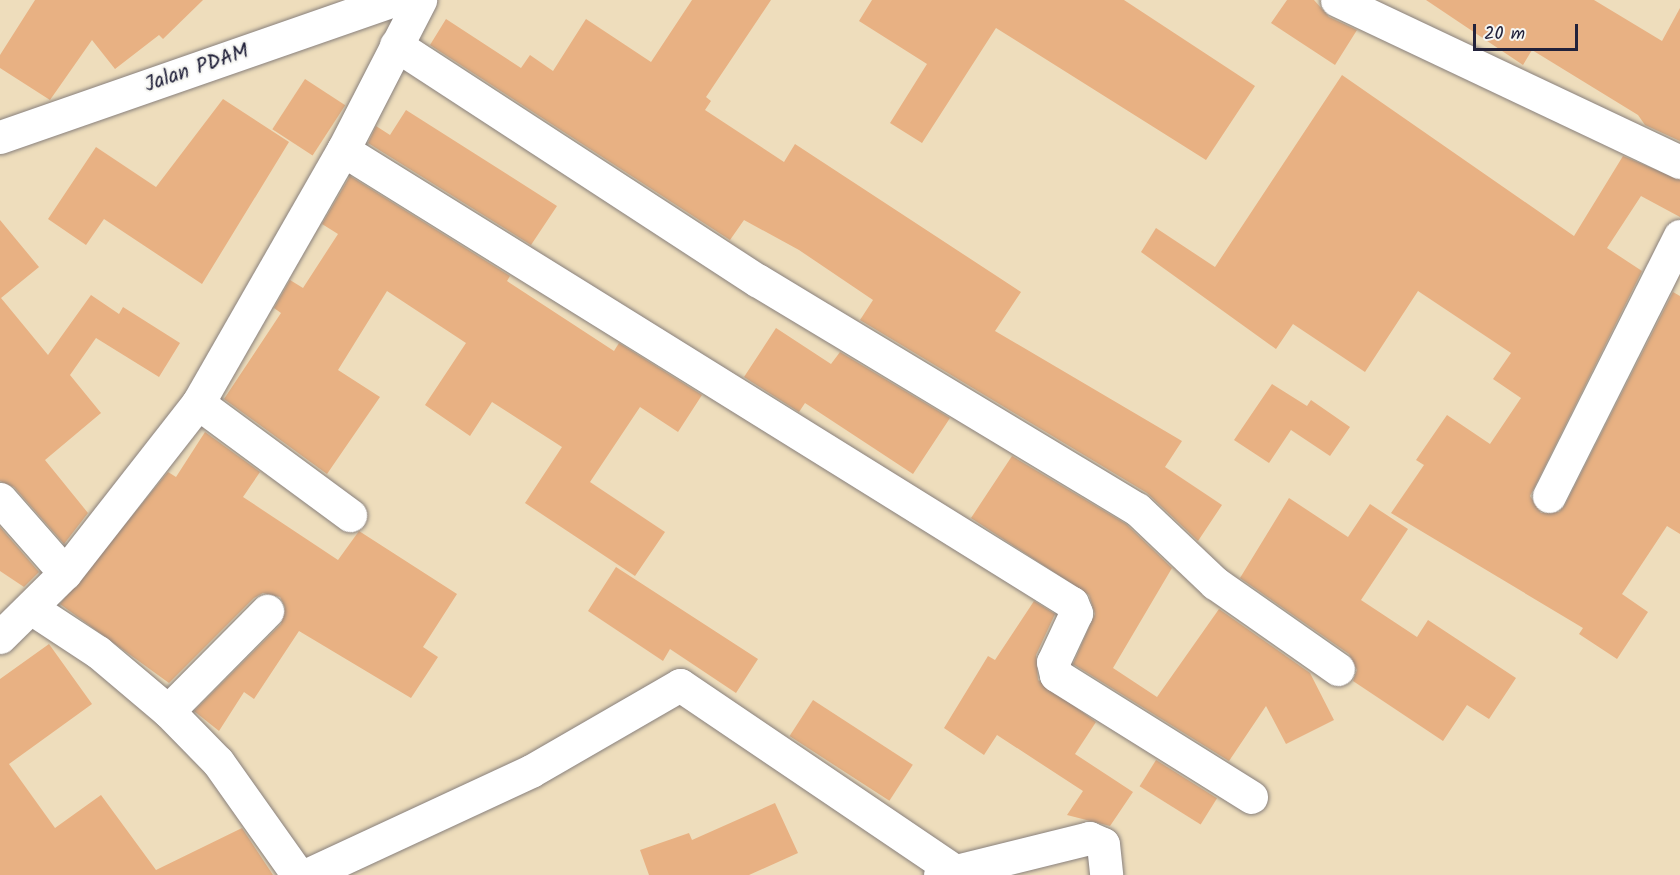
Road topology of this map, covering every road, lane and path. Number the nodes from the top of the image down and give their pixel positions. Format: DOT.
graph roads {
  1 [pos="394,0"];
  2 [pos="420,0"];
  3 [pos="1337,0"];
  4 [pos="396,45"];
  5 [pos="0,137"];
  6 [pos="343,150"];
  7 [pos="1680,162"];
  8 [pos="1680,236"];
  9 [pos="198,403"];
  10 [pos="1549,496"];
  11 [pos="0,499"];
  12 [pos="350,515"];
  13 [pos="65,573"];
  14 [pos="31,608"];
  15 [pos="267,611"];
  16 [pos="0,638"];
  17 [pos="1338,669"];
  18 [pos="168,711"];
  19 [pos="1251,797"];
  20 [pos="947,873"];
  21 [pos="298,875"];
  22 [pos="307,875"];
  23 [pos="1106,875"];
  1 -- 5 [label="street, Jalan PDAM"];
  2 -- 4 [label="street"];
  3 -- 7 [label="street"];
  4 -- 6 [label="street"];
  4 -- 17 [label="street"];
  6 -- 9 [label="street"];
  6 -- 19 [label="street"];
  8 -- 10 [label="street"];
  9 -- 12 [label="street"];
  9 -- 13 [label="street"];
  11 -- 13 [label="street"];
  13 -- 14 [label="street"];
  14 -- 16 [label="street"];
  14 -- 18 [label="street"];
  15 -- 18 [label="street"];
  18 -- 21 [label="street"];
  20 -- 22 [label="street"];
  20 -- 23 [label="street"];
}
